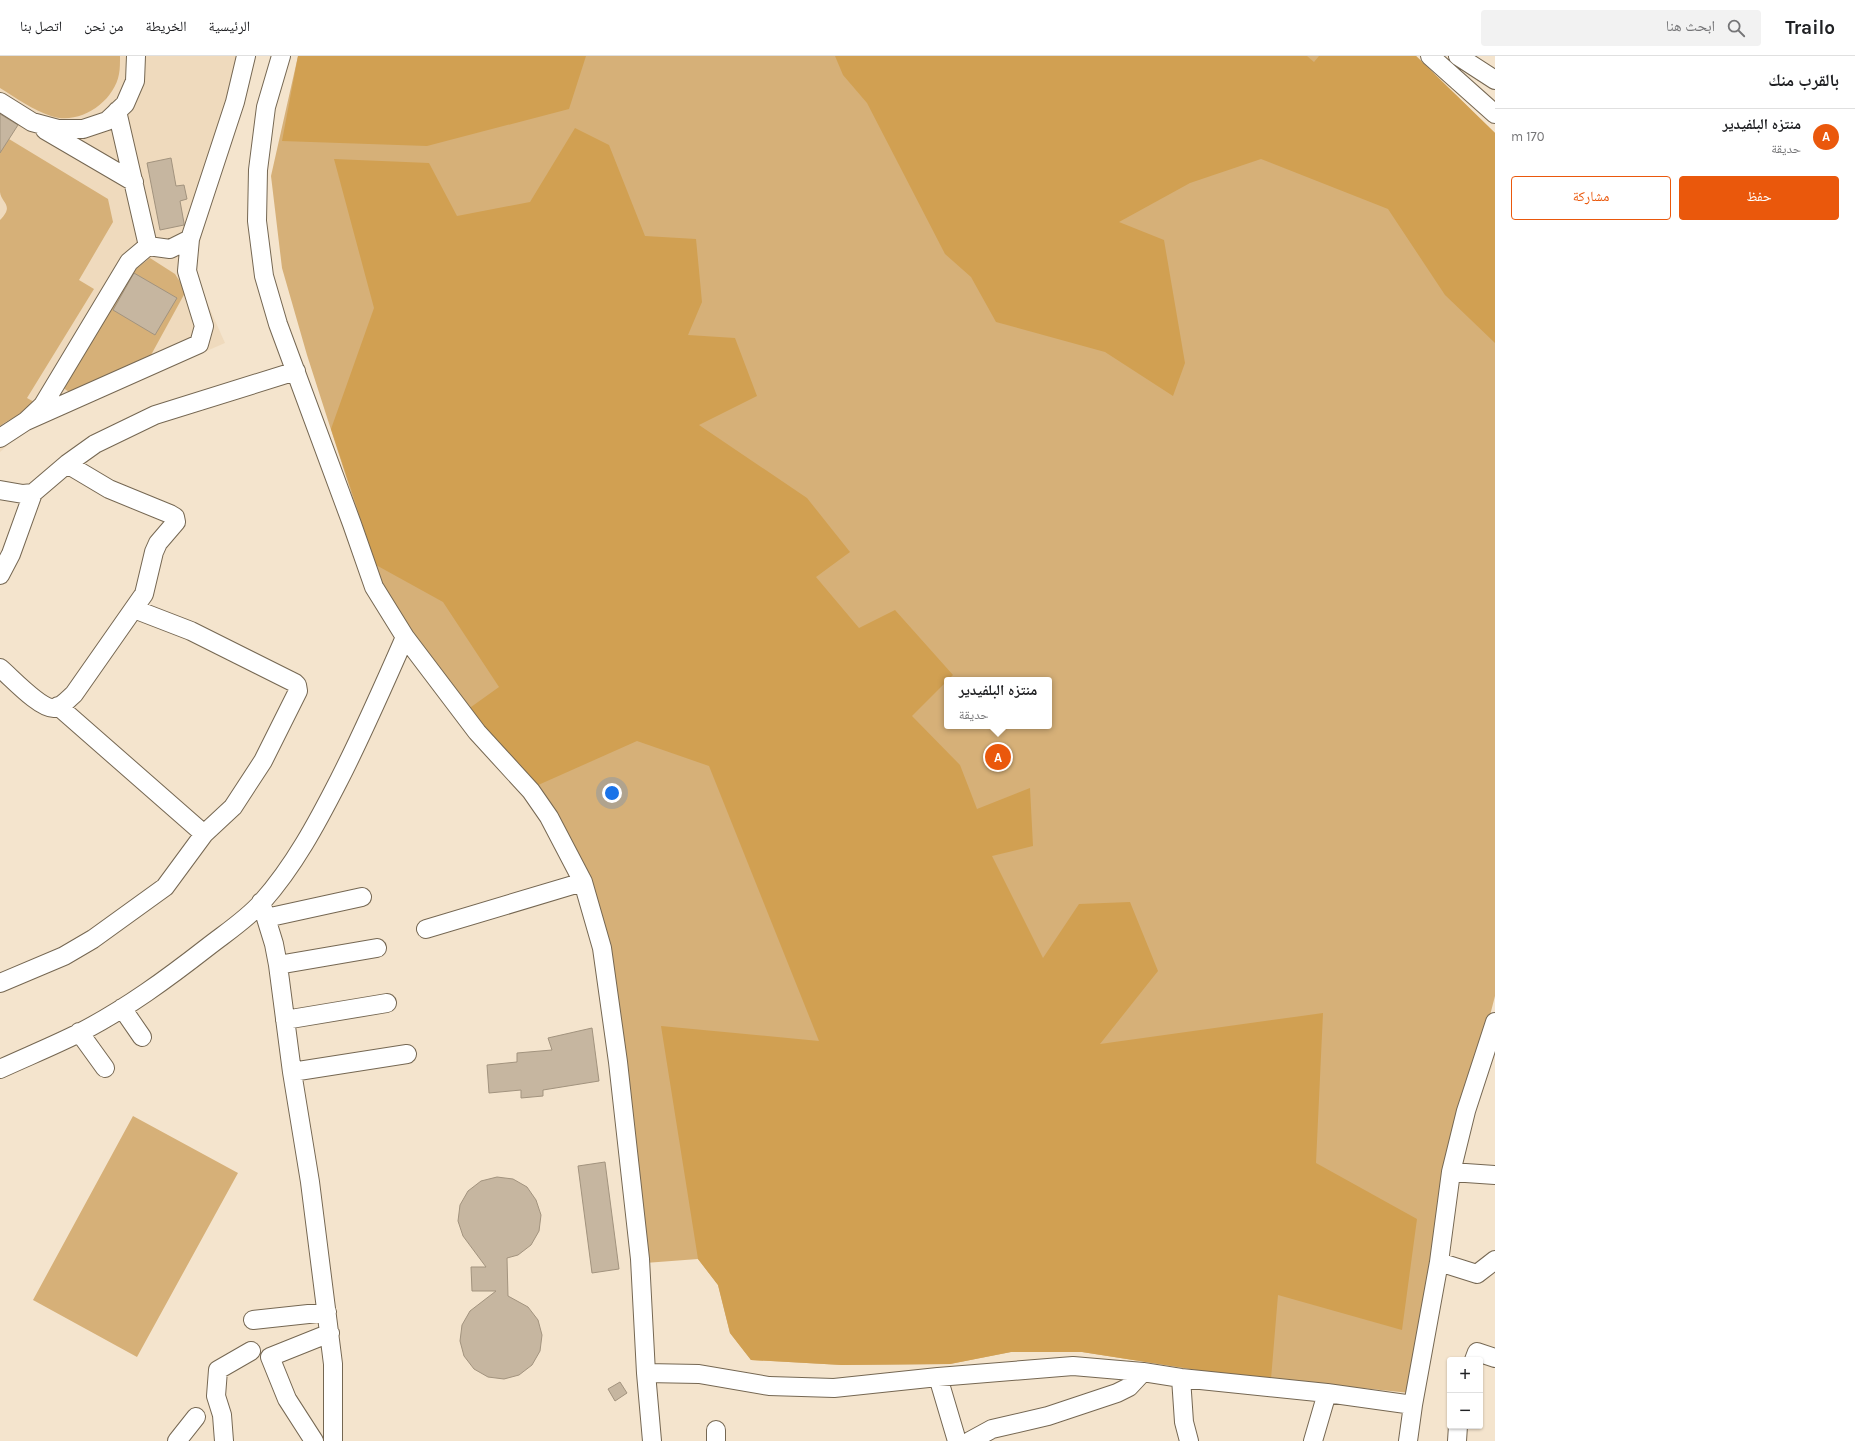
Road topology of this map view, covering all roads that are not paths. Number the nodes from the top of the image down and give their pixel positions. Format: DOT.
graph roads {
  1 [pos="136,56"];
  2 [pos="246,56"];
  3 [pos="1430,56"];
  4 [pos="1458,56"];
  5 [pos="282,57"];
  6 [pos="1495,80"];
  7 [pos="0,102"];
  8 [pos="118,111"];
  9 [pos="1495,114"];
  10 [pos="32,122"];
  11 [pos="134,182"];
  12 [pos="190,239"];
  13 [pos="148,246"];
  14 [pos="296,371"];
  15 [pos="26,421"];
  16 [pos="0,438"];
  17 [pos="67,464"];
  18 [pos="0,490"];
  19 [pos="33,493"];
  20 [pos="0,575"];
  21 [pos="134,609"];
  22 [pos="405,636"];
  23 [pos="0,668"];
  24 [pos="58,706"];
  25 [pos="204,834"];
  26 [pos="583,882"];
  27 [pos="362,897"];
  28 [pos="263,910"];
  29 [pos="426,929"];
  30 [pos="377,948"];
  31 [pos="278,965"];
  32 [pos="0,983"];
  33 [pos="387,1003"];
  34 [pos="122,1008"];
  35 [pos="285,1020"];
  36 [pos="1495,1022"];
  37 [pos="80,1032"];
  38 [pos="142,1037"];
  39 [pos="407,1054"];
  40 [pos="104,1068"];
  41 [pos="0,1069"];
  42 [pos="292,1072"];
  43 [pos="1452,1172"];
  44 [pos="1495,1175"];
  45 [pos="1495,1260"];
  46 [pos="1439,1262"];
  47 [pos="327,1312"];
  48 [pos="253,1320"];
  49 [pos="330,1333"];
  50 [pos="251,1351"];
  51 [pos="1475,1357"];
  52 [pos="1495,1358"];
  53 [pos="1143,1372"];
  54 [pos="646,1373"];
  55 [pos="938,1377"];
  56 [pos="1181,1378"];
  57 [pos="1327,1393"];
  58 [pos="1413,1405"];
  59 [pos="196,1417"];
  60 [pos="1458,1429"];
  61 [pos="1011,1433"];
  62 [pos="177,1441"];
  63 [pos="224,1441"];
  64 [pos="314,1441"];
  65 [pos="333,1441"];
  66 [pos="652,1441"];
  67 [pos="957,1441"];
  68 [pos="970,1441"];
  69 [pos="1189,1441"];
  70 [pos="1313,1441"];
  71 [pos="1408,1441"];
  72 [pos="1457,1441"];
  1 -- 8 [label="street"];
  2 -- 12 [label="street"];
  3 -- 9 [label="street"];
  4 -- 6 [label="street"];
  5 -- 14 [label="street"];
  7 -- 10 [label="street"];
  8 -- 10 [label="street"];
  8 -- 11 [label="street"];
  10 -- 11 [label="street"];
  11 -- 13 [label="street"];
  12 -- 13 [label="street"];
  12 -- 15 [label="street"];
  13 -- 15 [label="street"];
  14 -- 17 [label="street"];
  14 -- 22 [label="street"];
  15 -- 16 [label="street"];
  17 -- 19 [label="street"];
  17 -- 21 [label="street"];
  18 -- 19 [label="street"];
  19 -- 20 [label="street"];
  21 -- 24 [label="street"];
  21 -- 25 [label="street"];
  22 -- 26 [label="street"];
  22 -- 28 [label="street"];
  23 -- 24 [label="street"];
  24 -- 25 [label="street"];
  25 -- 32 [label="street"];
  26 -- 29 [label="street"];
  26 -- 54 [label="street"];
  27 -- 28 [label="street"];
  28 -- 31 [label="street"];
  28 -- 34 [label="street"];
  30 -- 31 [label="street"];
  31 -- 35 [label="street"];
  33 -- 35 [label="street"];
  34 -- 37 [label="street"];
  34 -- 38 [label="street"];
  35 -- 42 [label="street"];
  36 -- 43 [label="street"];
  37 -- 40 [label="street"];
  37 -- 41 [label="street"];
  39 -- 42 [label="street"];
  42 -- 47 [label="street"];
  43 -- 44 [label="street"];
  43 -- 46 [label="street"];
  45 -- 46 [label="street"];
  46 -- 58 [label="street"];
  47 -- 48 [label="street"];
  47 -- 49 [label="street"];
  49 -- 64 [label="street"];
  49 -- 65 [label="street"];
  50 -- 63 [label="street"];
  51 -- 52 [label="street"];
  53 -- 55 [label="street"];
  53 -- 56 [label="street"];
  53 -- 61 [label="street"];
  54 -- 55 [label="street"];
  54 -- 66 [label="street"];
  55 -- 67 [label="street"];
  56 -- 57 [label="street"];
  56 -- 69 [label="street"];
  57 -- 58 [label="street"];
  57 -- 70 [label="street"];
  58 -- 71 [label="street"];
  59 -- 62 [label="street"];
  60 -- 72 [label="street"];
  61 -- 68 [label="street"];
}
